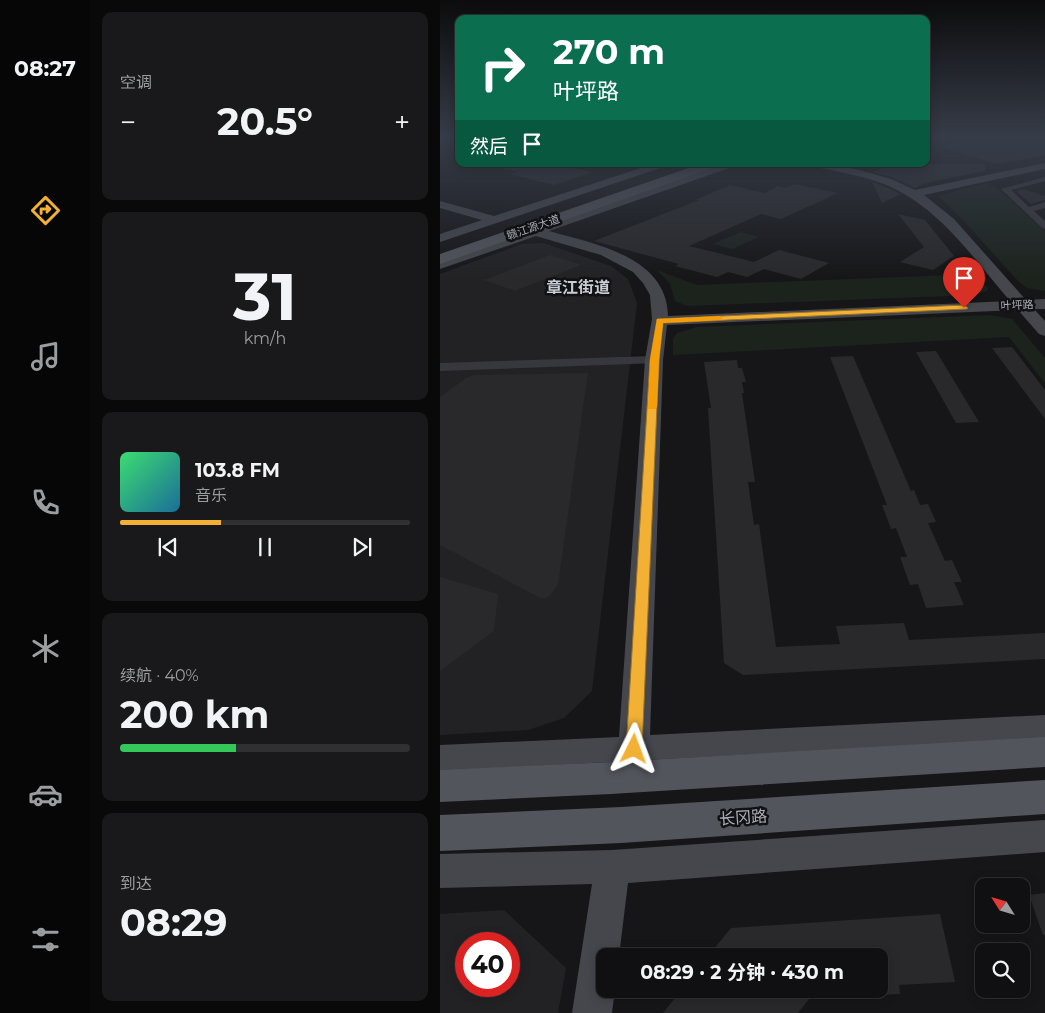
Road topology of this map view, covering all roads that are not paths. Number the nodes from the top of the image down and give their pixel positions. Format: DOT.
graph roads {
  1 [pos="601,184"];
  2 [pos="617,184"];
  3 [pos="653,184"];
  4 [pos="672,184"];
  5 [pos="890,184"];
  6 [pos="957,184"];
  7 [pos="1024,184"];
  8 [pos="913,194"];
  9 [pos="440,204"];
  10 [pos="1045,206"];
  11 [pos="1028,210"];
  12 [pos="494,220"];
  13 [pos="1045,226"];
  14 [pos="536,232"];
  15 [pos="440,238"];
  16 [pos="440,244"];
  17 [pos="440,259"];
  18 [pos="440,266"];
  19 [pos="1045,298"];
  20 [pos="1019,302"];
  21 [pos="1045,304"];
  22 [pos="660,318"];
  23 [pos="1045,331"];
  24 [pos="654,360"];
  25 [pos="440,367"];
  26 [pos="1045,727"];
  27 [pos="634,749"];
  28 [pos="1045,752"];
  29 [pos="440,758"];
  30 [pos="440,786"];
  31 [pos="1045,797"];
  32 [pos="440,833"];
  33 [pos="1045,836"];
  34 [pos="612,867"];
  35 [pos="440,871"];
  36 [pos="592,1013"];
  1 -- 12 [label="street"];
  2 -- 16 [label="main road, 赣江源大道"];
  3 -- 17 [label="main road, 赣江源大道"];
  4 -- 14 [label="street"];
  5 -- 8 [label="street"];
  6 -- 8 [label="street"];
  7 -- 11 [label="street"];
  8 -- 20 [label="street"];
  9 -- 12 [label="street"];
  10 -- 11 [label="street"];
  11 -- 13 [label="street"];
  12 -- 15 [label="street"];
  14 -- 18 [label="street"];
  14 -- 22 [label="street"];
  19 -- 20 [label="street, 叶坪路"];
  20 -- 21 [label="street, 叶坪路"];
  20 -- 22 [label="street, 叶坪路"];
  20 -- 23 [label="street"];
  22 -- 24 [label="street"];
  24 -- 25 [label="street"];
  24 -- 27 [label="street"];
  26 -- 27 [label="street"];
  27 -- 29 [label="street"];
  28 -- 30 [label="main road"];
  31 -- 32 [label="main road, 长冈路"];
  33 -- 34 [label="street"];
  34 -- 35 [label="street"];
  34 -- 36 [label="street"];
}
